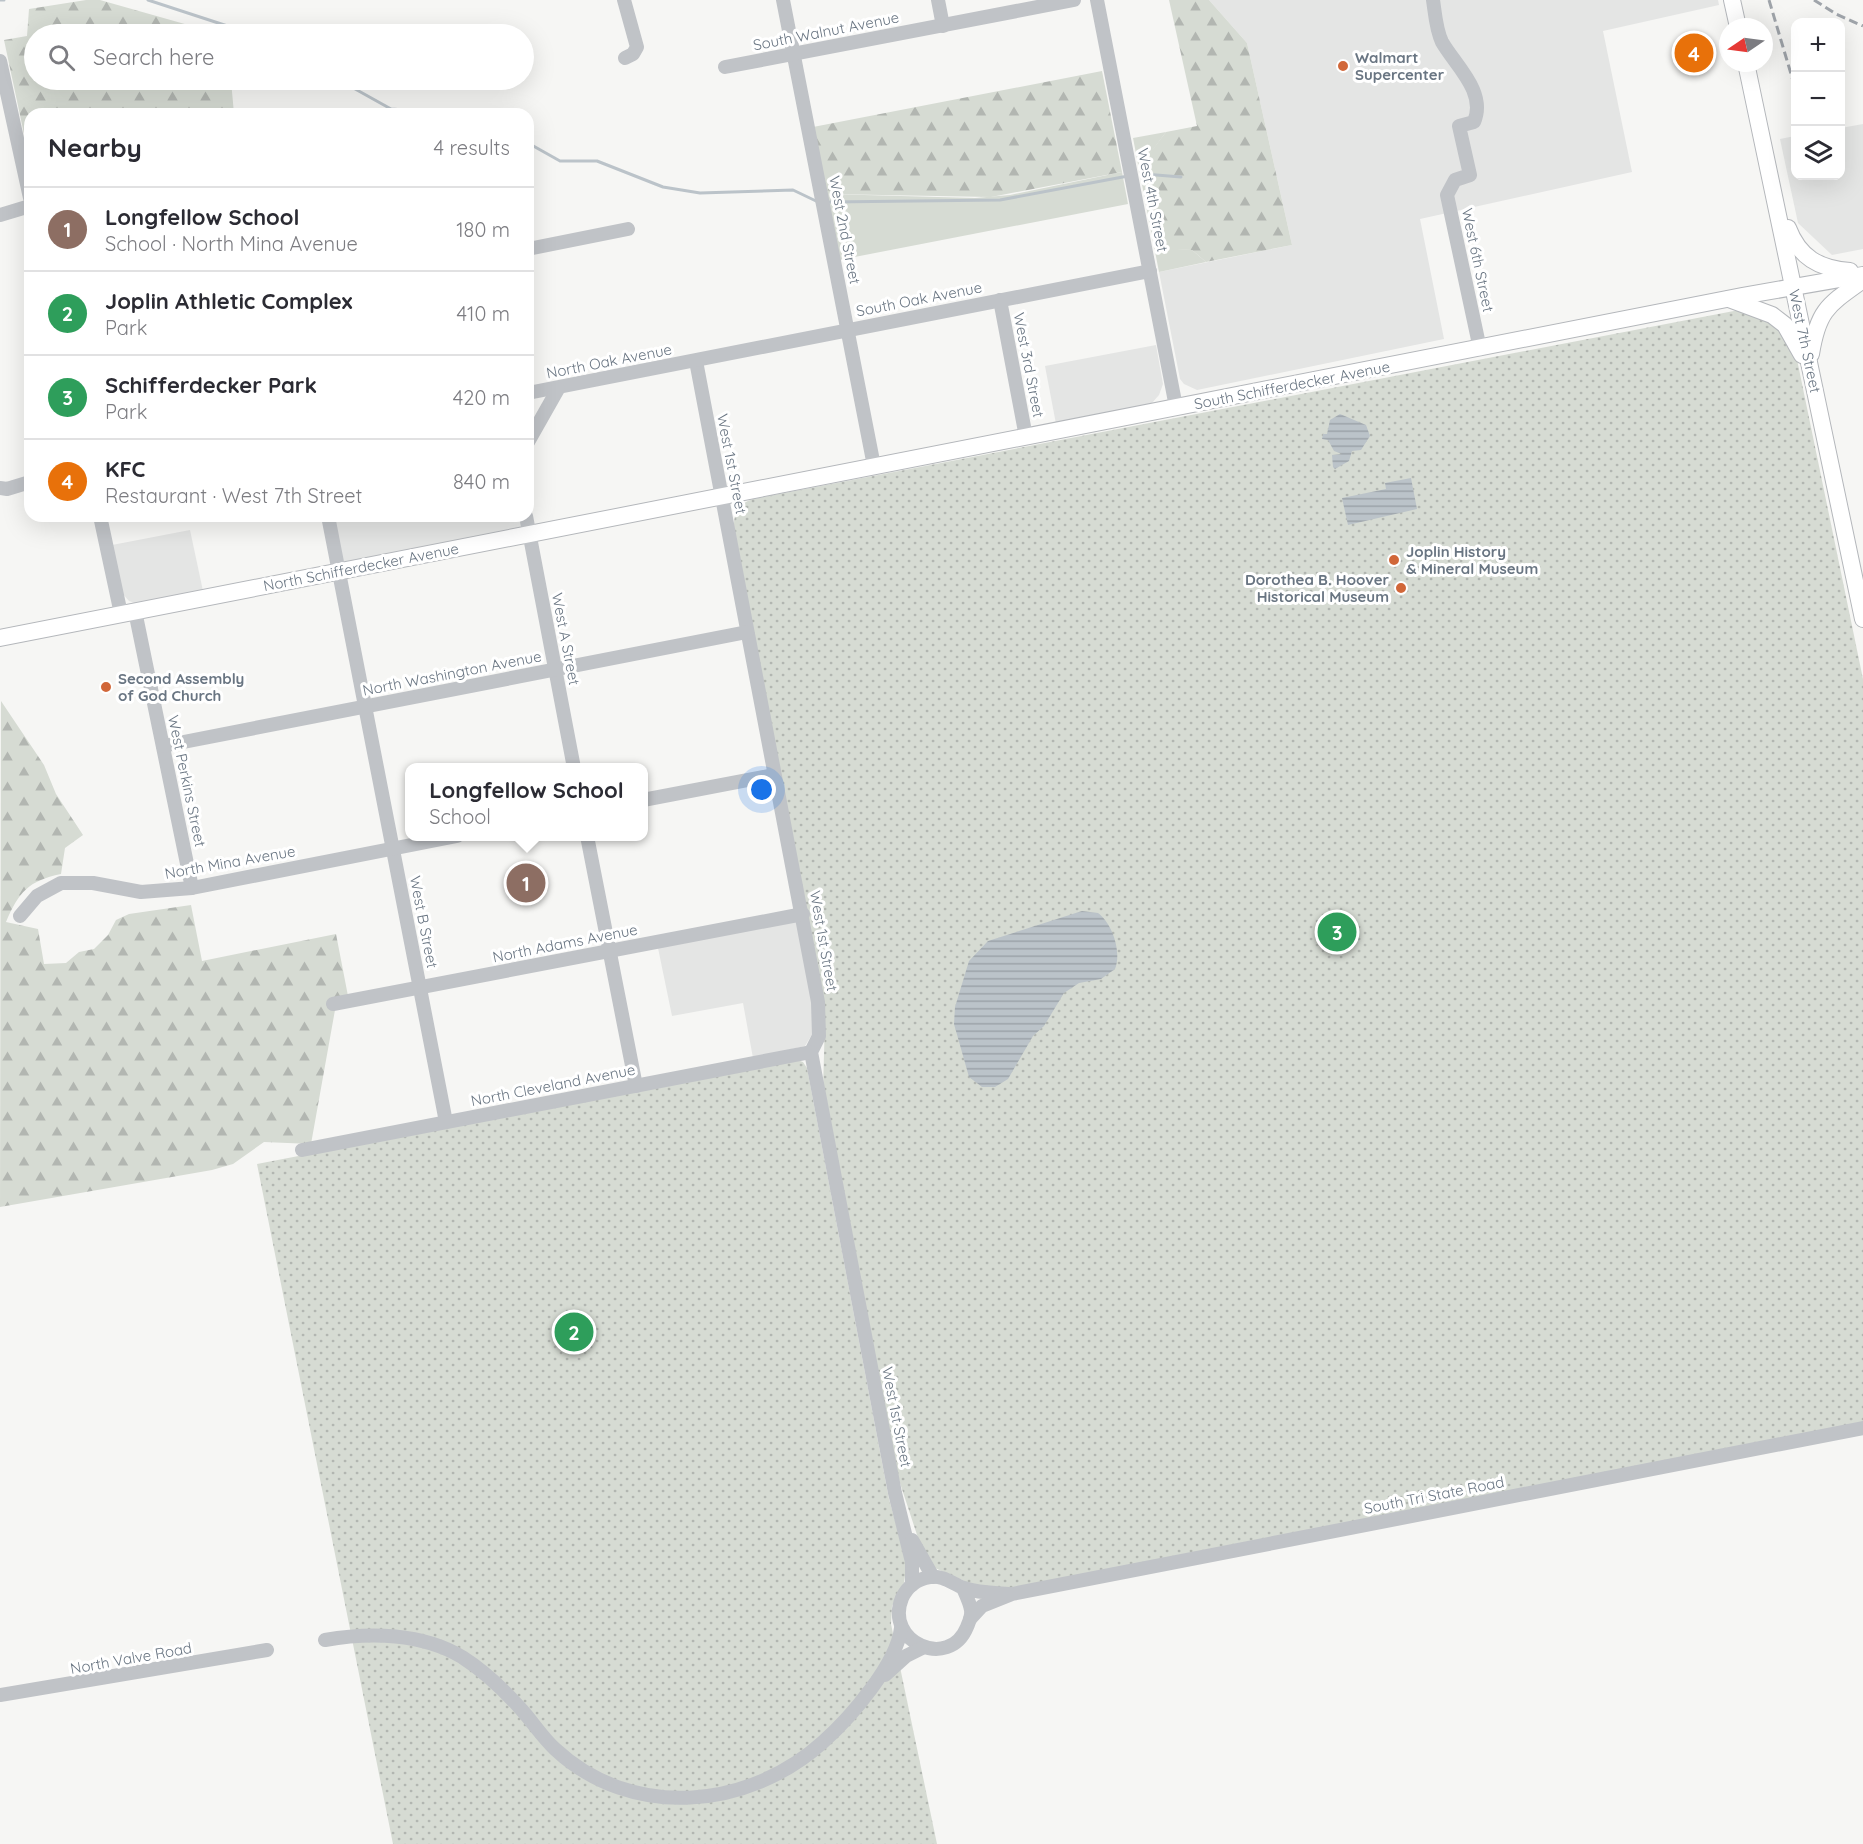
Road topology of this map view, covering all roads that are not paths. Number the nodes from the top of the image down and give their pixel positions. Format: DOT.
graph roads {
  1 [pos="624,0"];
  2 [pos="783,0"];
  3 [pos="938,0"];
  4 [pos="1074,0"];
  5 [pos="1097,0"];
  6 [pos="1433,0"];
  7 [pos="1732,0"];
  8 [pos="1736,18"];
  9 [pos="943,26"];
  10 [pos="794,55"];
  11 [pos="625,58"];
  12 [pos="0,61"];
  13 [pos="725,67"];
  14 [pos="1748,72"];
  15 [pos="24,171"];
  16 [pos="24,208"];
  17 [pos="1778,212"];
  18 [pos="0,215"];
  19 [pos="628,229"];
  20 [pos="534,248"];
  21 [pos="1150,271"];
  22 [pos="1863,273"];
  23 [pos="1863,280"];
  24 [pos="1794,287"];
  25 [pos="1728,298"];
  26 [pos="1000,300"];
  27 [pos="847,329"];
  28 [pos="1480,349"];
  29 [pos="696,361"];
  30 [pos="1810,364"];
  31 [pos="558,389"];
  32 [pos="534,392"];
  33 [pos="1176,407"];
  34 [pos="534,431"];
  35 [pos="1026,437"];
  36 [pos="874,466"];
  37 [pos="24,484"];
  38 [pos="0,488"];
  39 [pos="721,496"];
  40 [pos="102,522"];
  41 [pos="329,522"];
  42 [pos="527,522"];
  43 [pos="529,534"];
  44 [pos="339,571"];
  45 [pos="128,612"];
  46 [pos="1863,619"];
  47 [pos="747,632"];
  48 [pos="0,638"];
  49 [pos="555,670"];
  50 [pos="365,707"];
  51 [pos="163,746"];
  52 [pos="573,763"];
  53 [pos="774,775"];
  54 [pos="648,799"];
  55 [pos="436,841"];
  56 [pos="588,841"];
  57 [pos="393,849"];
  58 [pos="192,888"];
  59 [pos="803,914"];
  60 [pos="20,916"];
  61 [pos="610,951"];
  62 [pos="420,988"];
  63 [pos="333,1004"];
  64 [pos="811,1052"];
  65 [pos="636,1086"];
  66 [pos="446,1122"];
  67 [pos="302,1150"];
  68 [pos="1863,1428"];
  69 [pos="904,1525"];
  70 [pos="933,1577"];
  71 [pos="912,1585"];
  72 [pos="963,1588"];
  73 [pos="1011,1594"];
  74 [pos="970,1619"];
  75 [pos="901,1628"];
  76 [pos="325,1640"];
  77 [pos="922,1648"];
  78 [pos="267,1650"];
  79 [pos="872,1686"];
  80 [pos="0,1695"];
  1 -- 11 [label="street"];
  2 -- 10 [label="street, West 2nd Street"];
  3 -- 9 [label="street"];
  4 -- 9 [label="street, South Walnut Avenue"];
  5 -- 21 [label="street, West 4th Street"];
  6 -- 28 [label="street, West 6th Street"];
  7 -- 8 [label="main road"];
  9 -- 10 [label="street, South Walnut Avenue"];
  10 -- 13 [label="street, South Walnut Avenue"];
  10 -- 27 [label="street, West 2nd Street"];
  12 -- 15 [label="street"];
  14 -- 17 [label="main road, West 7th Street"];
  16 -- 18 [label="street"];
  17 -- 22 [label="main road"];
  17 -- 24 [label="main road, West 7th Street"];
  19 -- 20 [label="street"];
  21 -- 26 [label="street, South Oak Avenue"];
  21 -- 33 [label="street, West 4th Street"];
  22 -- 24 [label="main road, South Schifferdecker Avenue"];
  23 -- 30 [label="main road"];
  24 -- 25 [label="main road, South Schifferdecker Avenue"];
  24 -- 30 [label="main road, West 7th Street"];
  25 -- 28 [label="main road, South Schifferdecker Avenue"];
  25 -- 30 [label="main road"];
  26 -- 27 [label="street, South Oak Avenue"];
  26 -- 35 [label="street, West 3rd Street"];
  27 -- 29 [label="street, South Oak Avenue"];
  27 -- 36 [label="street, West 2nd Street"];
  28 -- 33 [label="main road, South Schifferdecker Avenue"];
  29 -- 31 [label="street, North Oak Avenue"];
  29 -- 39 [label="street, West 1st Street"];
  30 -- 46 [label="main road, West 7th Street"];
  31 -- 32 [label="street, North Oak Avenue"];
  31 -- 34 [label="street"];
  33 -- 35 [label="main road, South Schifferdecker Avenue"];
  35 -- 36 [label="main road, South Schifferdecker Avenue"];
  36 -- 39 [label="main road, South Schifferdecker Avenue"];
  37 -- 38 [label="street"];
  39 -- 43 [label="main road, North Schifferdecker Avenue"];
  39 -- 47 [label="street, West 1st Street"];
  40 -- 45 [label="street, West Perkins Street"];
  41 -- 44 [label="street, West B Street"];
  42 -- 43 [label="street, West A Street"];
  43 -- 44 [label="main road, North Schifferdecker Avenue"];
  43 -- 49 [label="street, West A Street"];
  44 -- 45 [label="main road, North Schifferdecker Avenue"];
  44 -- 50 [label="street, West B Street"];
  45 -- 48 [label="main road, North Schifferdecker Avenue"];
  45 -- 51 [label="street, West Perkins Street"];
  47 -- 49 [label="street, North Washington Avenue"];
  47 -- 53 [label="street, West 1st Street"];
  49 -- 50 [label="street, North Washington Avenue"];
  49 -- 52 [label="street, West A Street"];
  50 -- 51 [label="street, North Washington Avenue"];
  50 -- 57 [label="street, West B Street"];
  51 -- 58 [label="street, West Perkins Street"];
  53 -- 54 [label="street"];
  53 -- 59 [label="street, West 1st Street"];
  55 -- 57 [label="street, North Mina Avenue"];
  56 -- 61 [label="street"];
  57 -- 58 [label="street, North Mina Avenue"];
  57 -- 62 [label="street, West B Street"];
  58 -- 60 [label="street, North Mina Avenue"];
  59 -- 61 [label="street, North Adams Avenue"];
  59 -- 64 [label="street, West 1st Street"];
  61 -- 62 [label="street, North Adams Avenue"];
  61 -- 65 [label="street"];
  62 -- 63 [label="street, North Adams Avenue"];
  62 -- 66 [label="street, West B Street"];
  64 -- 65 [label="street, North Cleveland Avenue"];
  64 -- 69 [label="street, West 1st Street"];
  65 -- 66 [label="street, North Cleveland Avenue"];
  66 -- 67 [label="street, North Cleveland Avenue"];
  68 -- 73 [label="street, South Tri State Road"];
  69 -- 70 [label="street, West 1st Street"];
  69 -- 71 [label="street, West 1st Street"];
  70 -- 71 [label="street"];
  70 -- 72 [label="street, South Tri State Road"];
  71 -- 75 [label="street"];
  72 -- 73 [label="street, South Tri State Road"];
  72 -- 74 [label="street"];
  73 -- 74 [label="street, South Tri State Road"];
  74 -- 77 [label="street, South Tri State Road"];
  75 -- 77 [label="street"];
  75 -- 79 [label="street"];
  76 -- 79 [label="street"];
  77 -- 79 [label="street"];
  78 -- 80 [label="street, North Valve Road"];
}
